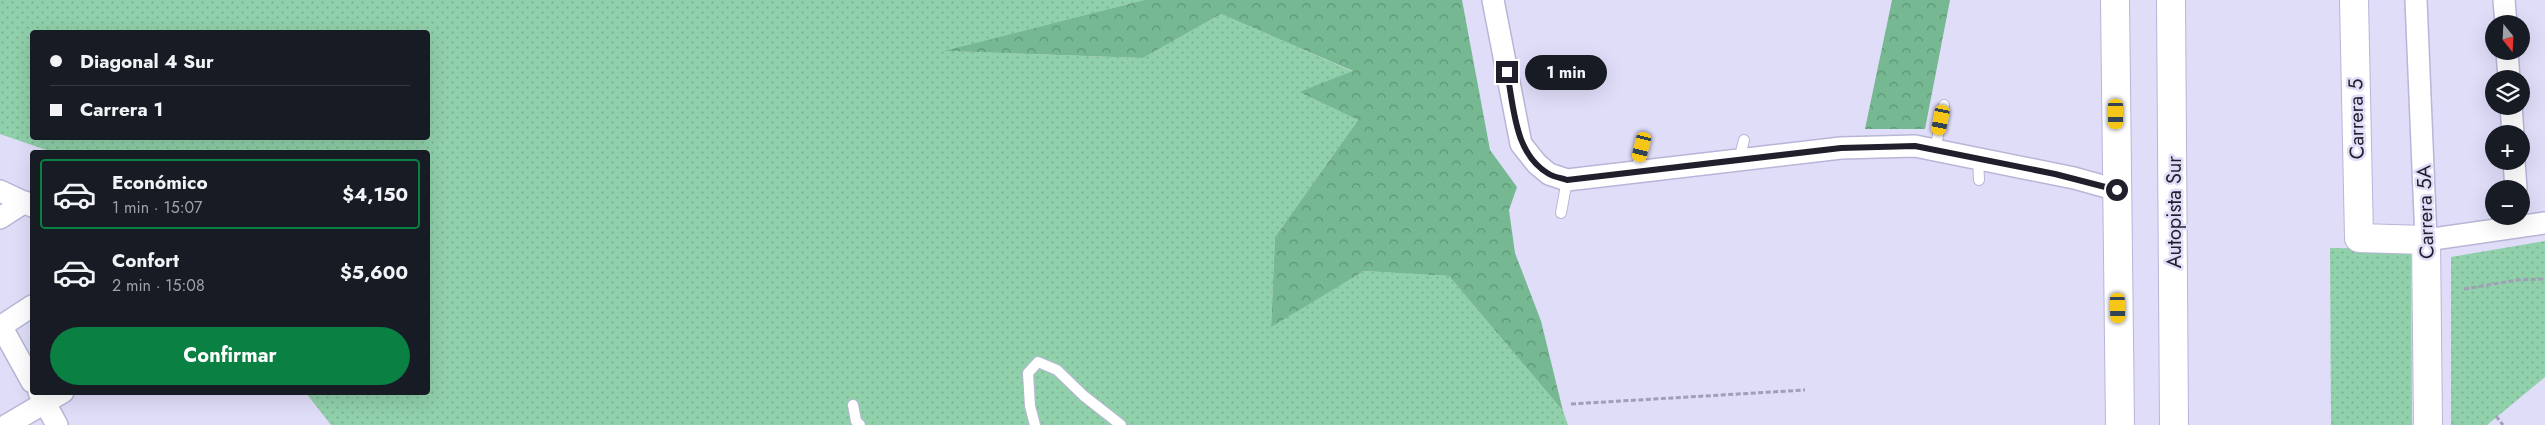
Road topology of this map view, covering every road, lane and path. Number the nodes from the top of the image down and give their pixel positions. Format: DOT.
graph roads {
  1 [pos="1493,0"];
  2 [pos="2116,0"];
  3 [pos="2171,0"];
  4 [pos="2354,0"];
  5 [pos="2416,0"];
  6 [pos="2504,0"];
  7 [pos="2505,15"];
  8 [pos="1944,105"];
  9 [pos="1642,147"];
  10 [pos="1935,150"];
  11 [pos="1978,158"];
  12 [pos="1636,171"];
  13 [pos="1567,180"];
  14 [pos="1979,180"];
  15 [pos="2117,190"];
  16 [pos="0,191"];
  17 [pos="29,204"];
  18 [pos="1561,213"];
  19 [pos="0,218"];
  20 [pos="2530,222"];
  21 [pos="2545,222"];
  22 [pos="2503,225"];
  23 [pos="2426,240"];
  24 [pos="2545,279"];
  25 [pos="2464,289"];
  26 [pos="30,307"];
  27 [pos="1,326"];
  28 [pos="30,378"];
  29 [pos="1805,390"];
  30 [pos="42,398"];
  31 [pos="1571,404"];
  32 [pos="853,405"];
  33 [pos="2496,416"];
  34 [pos="7,425"];
  35 [pos="57,425"];
  36 [pos="860,425"];
  37 [pos="1035,425"];
  38 [pos="1120,425"];
  39 [pos="2120,425"];
  40 [pos="2174,425"];
  41 [pos="2428,425"];
  42 [pos="2503,425"];
  1 -- 13 [label="street"];
  2 -- 15 [label="main road"];
  3 -- 40 [label="main road, Autopista Sur"];
  4 -- 23 [label="main road, Carrera 5"];
  5 -- 23 [label="street, Carrera 5A"];
  6 -- 7 [label="street"];
  8 -- 10 [label="lane"];
  9 -- 12 [label="lane"];
  10 -- 11 [label="street"];
  10 -- 12 [label="street"];
  11 -- 14 [label="lane"];
  11 -- 15 [label="street"];
  12 -- 13 [label="street"];
  13 -- 18 [label="lane"];
  15 -- 39 [label="main road"];
  16 -- 17 [label="street"];
  17 -- 19 [label="street"];
  20 -- 21 [label="street"];
  22 -- 23 [label="street"];
  23 -- 41 [label="main road, Carrera 5A"];
  24 -- 25 [label="path"];
  26 -- 27 [label="street"];
  27 -- 28 [label="street"];
  29 -- 31 [label="path"];
  30 -- 34 [label="street"];
  30 -- 35 [label="street"];
  32 -- 36 [label="lane"];
  33 -- 42 [label="path"];
  37 -- 38 [label="lane"];
}
